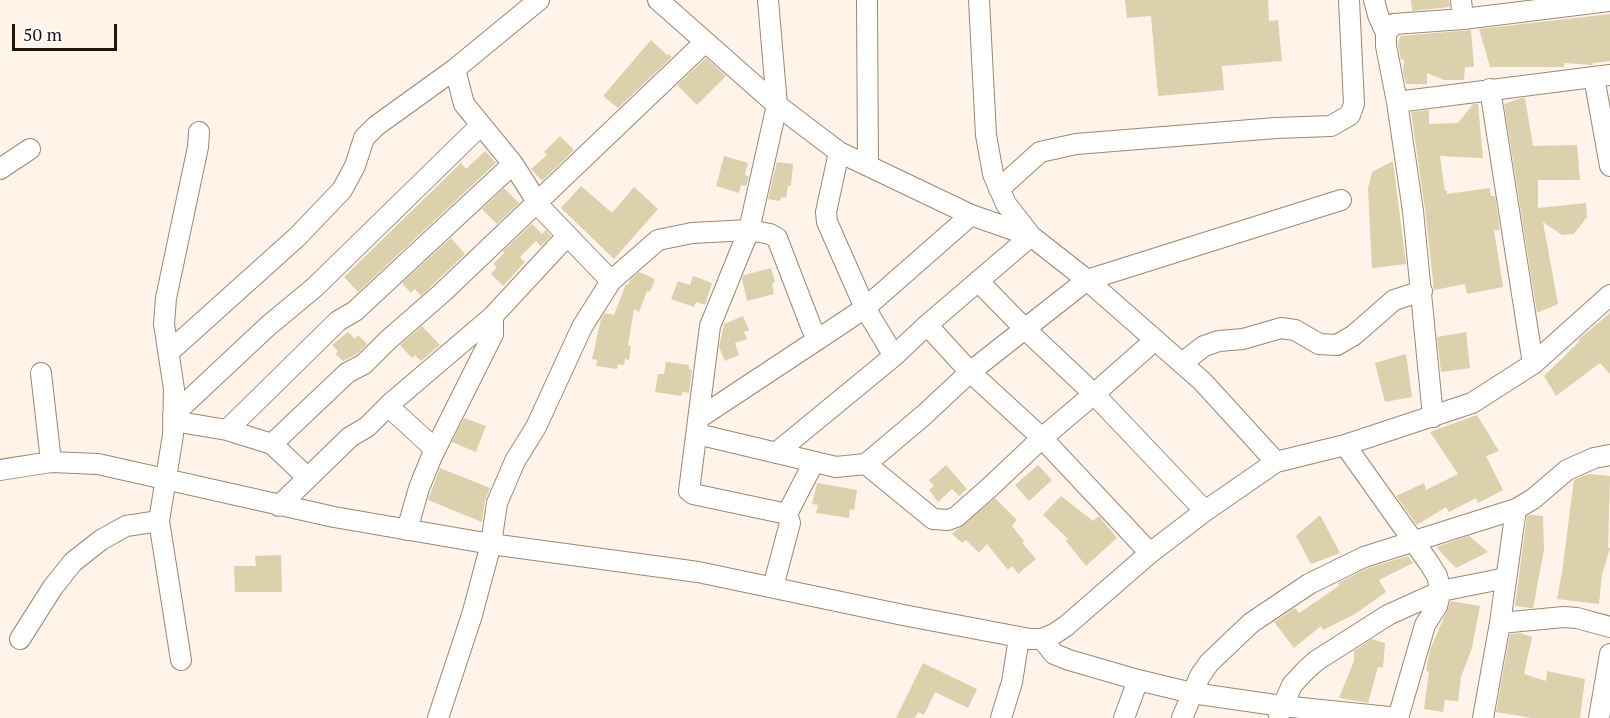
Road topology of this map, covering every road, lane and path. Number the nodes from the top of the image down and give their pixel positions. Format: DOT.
graph roads {
  1 [pos="539,0"];
  2 [pos="658,0"];
  3 [pos="768,0"];
  4 [pos="867,0"];
  5 [pos="979,0"];
  6 [pos="1349,0"];
  7 [pos="1374,0"];
  8 [pos="1610,2"];
  9 [pos="1564,3"];
  10 [pos="1462,9"];
  11 [pos="1386,33"];
  12 [pos="705,42"];
  13 [pos="455,69"];
  14 [pos="1602,76"];
  15 [pos="1490,89"];
  16 [pos="1397,102"];
  17 [pos="777,105"];
  18 [pos="481,125"];
  19 [pos="199,132"];
  20 [pos="30,149"];
  21 [pos="839,152"];
  22 [pos="513,164"];
  23 [pos="868,165"];
  24 [pos="1610,166"];
  25 [pos="0,169"];
  26 [pos="999,189"];
  27 [pos="1341,200"];
  28 [pos="537,202"];
  29 [pos="971,215"];
  30 [pos="748,230"];
  31 [pos="567,236"];
  32 [pos="1031,236"];
  33 [pos="1087,280"];
  34 [pos="611,281"];
  35 [pos="978,281"];
  36 [pos="1422,291"];
  37 [pos="1610,295"];
  38 [pos="865,308"];
  39 [pos="493,316"];
  40 [pos="927,324"];
  41 [pos="1024,328"];
  42 [pos="820,338"];
  43 [pos="1155,339"];
  44 [pos="169,352"];
  45 [pos="894,356"];
  46 [pos="1182,363"];
  47 [pos="1533,364"];
  48 [pos="970,372"];
  49 [pos="41,373"];
  50 [pos="1094,394"];
  51 [pos="388,406"];
  52 [pos="1433,417"];
  53 [pos="173,418"];
  54 [pos="698,426"];
  55 [pos="227,430"];
  56 [pos="1042,438"];
  57 [pos="272,444"];
  58 [pos="1345,445"];
  59 [pos="435,449"];
  60 [pos="777,453"];
  61 [pos="1610,454"];
  62 [pos="51,462"];
  63 [pos="814,462"];
  64 [pos="1276,462"];
  65 [pos="866,464"];
  66 [pos="0,470"];
  67 [pos="167,478"];
  68 [pos="308,478"];
  69 [pos="279,506"];
  70 [pos="1516,509"];
  71 [pos="1204,511"];
  72 [pos="787,514"];
  73 [pos="159,522"];
  74 [pos="407,530"];
  75 [pos="1412,541"];
  76 [pos="490,544"];
  77 [pos="1150,553"];
  78 [pos="1506,578"];
  79 [pos="773,587"];
  80 [pos="1442,591"];
  81 [pos="1500,622"];
  82 [pos="1610,627"];
  83 [pos="1019,638"];
  84 [pos="20,639"];
  85 [pos="1042,639"];
  86 [pos="1610,654"];
  87 [pos="181,660"];
  88 [pos="1138,680"];
  89 [pos="1192,693"];
  90 [pos="1280,712"];
  91 [pos="438,718"];
  92 [pos="1001,718"];
  93 [pos="1124,718"];
  94 [pos="1182,718"];
  95 [pos="1398,718"];
  96 [pos="1483,718"];
  97 [pos="1599,718"];
  1 -- 13 [label="street"];
  2 -- 12 [label="street"];
  3 -- 17 [label="street"];
  4 -- 23 [label="street"];
  5 -- 26 [label="street"];
  6 -- 26 [label="street"];
  7 -- 11 [label="street"];
  8 -- 9 [label="street"];
  9 -- 10 [label="street"];
  10 -- 11 [label="street"];
  11 -- 16 [label="street"];
  12 -- 17 [label="street"];
  12 -- 28 [label="street"];
  13 -- 18 [label="street"];
  13 -- 44 [label="street"];
  14 -- 15 [label="street"];
  14 -- 24 [label="street"];
  15 -- 16 [label="street"];
  15 -- 47 [label="street"];
  16 -- 36 [label="street"];
  17 -- 21 [label="street"];
  17 -- 30 [label="street"];
  18 -- 22 [label="street"];
  18 -- 53 [label="street"];
  19 -- 44 [label="street"];
  20 -- 25 [label="street"];
  21 -- 23 [label="street"];
  21 -- 38 [label="street"];
  22 -- 28 [label="street"];
  22 -- 55 [label="street"];
  23 -- 29 [label="street"];
  26 -- 32 [label="street"];
  27 -- 33 [label="street"];
  28 -- 31 [label="street"];
  28 -- 57 [label="street"];
  29 -- 32 [label="street"];
  29 -- 38 [label="street"];
  30 -- 34 [label="street"];
  30 -- 42 [label="street"];
  30 -- 54 [label="street"];
  31 -- 34 [label="street"];
  31 -- 39 [label="street"];
  32 -- 33 [label="street"];
  32 -- 35 [label="street"];
  33 -- 41 [label="street"];
  33 -- 43 [label="street"];
  34 -- 76 [label="street"];
  35 -- 40 [label="street"];
  35 -- 41 [label="street"];
  36 -- 46 [label="street"];
  36 -- 52 [label="street"];
  37 -- 47 [label="street"];
  38 -- 42 [label="street"];
  38 -- 45 [label="street"];
  39 -- 51 [label="street"];
  39 -- 59 [label="street"];
  40 -- 45 [label="street"];
  40 -- 48 [label="street"];
  41 -- 48 [label="street"];
  41 -- 50 [label="street"];
  42 -- 54 [label="street"];
  43 -- 46 [label="street"];
  43 -- 50 [label="street"];
  44 -- 53 [label="street"];
  45 -- 60 [label="street"];
  46 -- 64 [label="street"];
  47 -- 52 [label="street"];
  48 -- 56 [label="street"];
  48 -- 65 [label="street"];
  49 -- 62 [label="street"];
  50 -- 56 [label="street"];
  50 -- 71 [label="street"];
  51 -- 59 [label="street"];
  51 -- 68 [label="street"];
  52 -- 58 [label="street"];
  53 -- 55 [label="street"];
  53 -- 67 [label="street"];
  54 -- 60 [label="street"];
  54 -- 72 [label="street"];
  55 -- 57 [label="street"];
  56 -- 65 [label="street"];
  56 -- 77 [label="street"];
  57 -- 68 [label="street"];
  58 -- 64 [label="street"];
  58 -- 75 [label="street"];
  59 -- 74 [label="street"];
  60 -- 63 [label="street"];
  61 -- 70 [label="street"];
  62 -- 66 [label="street"];
  62 -- 67 [label="street"];
  63 -- 65 [label="street"];
  63 -- 72 [label="street"];
  64 -- 71 [label="street"];
  67 -- 69 [label="street"];
  67 -- 73 [label="street"];
  68 -- 69 [label="street"];
  69 -- 74 [label="street"];
  70 -- 75 [label="street"];
  70 -- 78 [label="street"];
  71 -- 77 [label="street"];
  72 -- 79 [label="street"];
  73 -- 84 [label="street"];
  73 -- 87 [label="street"];
  74 -- 76 [label="street"];
  75 -- 80 [label="street"];
  75 -- 89 [label="street"];
  76 -- 79 [label="street"];
  76 -- 91 [label="street"];
  77 -- 85 [label="street"];
  78 -- 80 [label="street"];
  78 -- 81 [label="street"];
  79 -- 83 [label="street"];
  80 -- 90 [label="street"];
  80 -- 95 [label="street"];
  81 -- 82 [label="street"];
  81 -- 96 [label="street"];
  83 -- 85 [label="street"];
  83 -- 92 [label="street"];
  85 -- 88 [label="street"];
  86 -- 97 [label="street"];
  88 -- 89 [label="street"];
  88 -- 93 [label="street"];
  89 -- 90 [label="street"];
  89 -- 94 [label="street"];
  90 -- 95 [label="street"];
}
